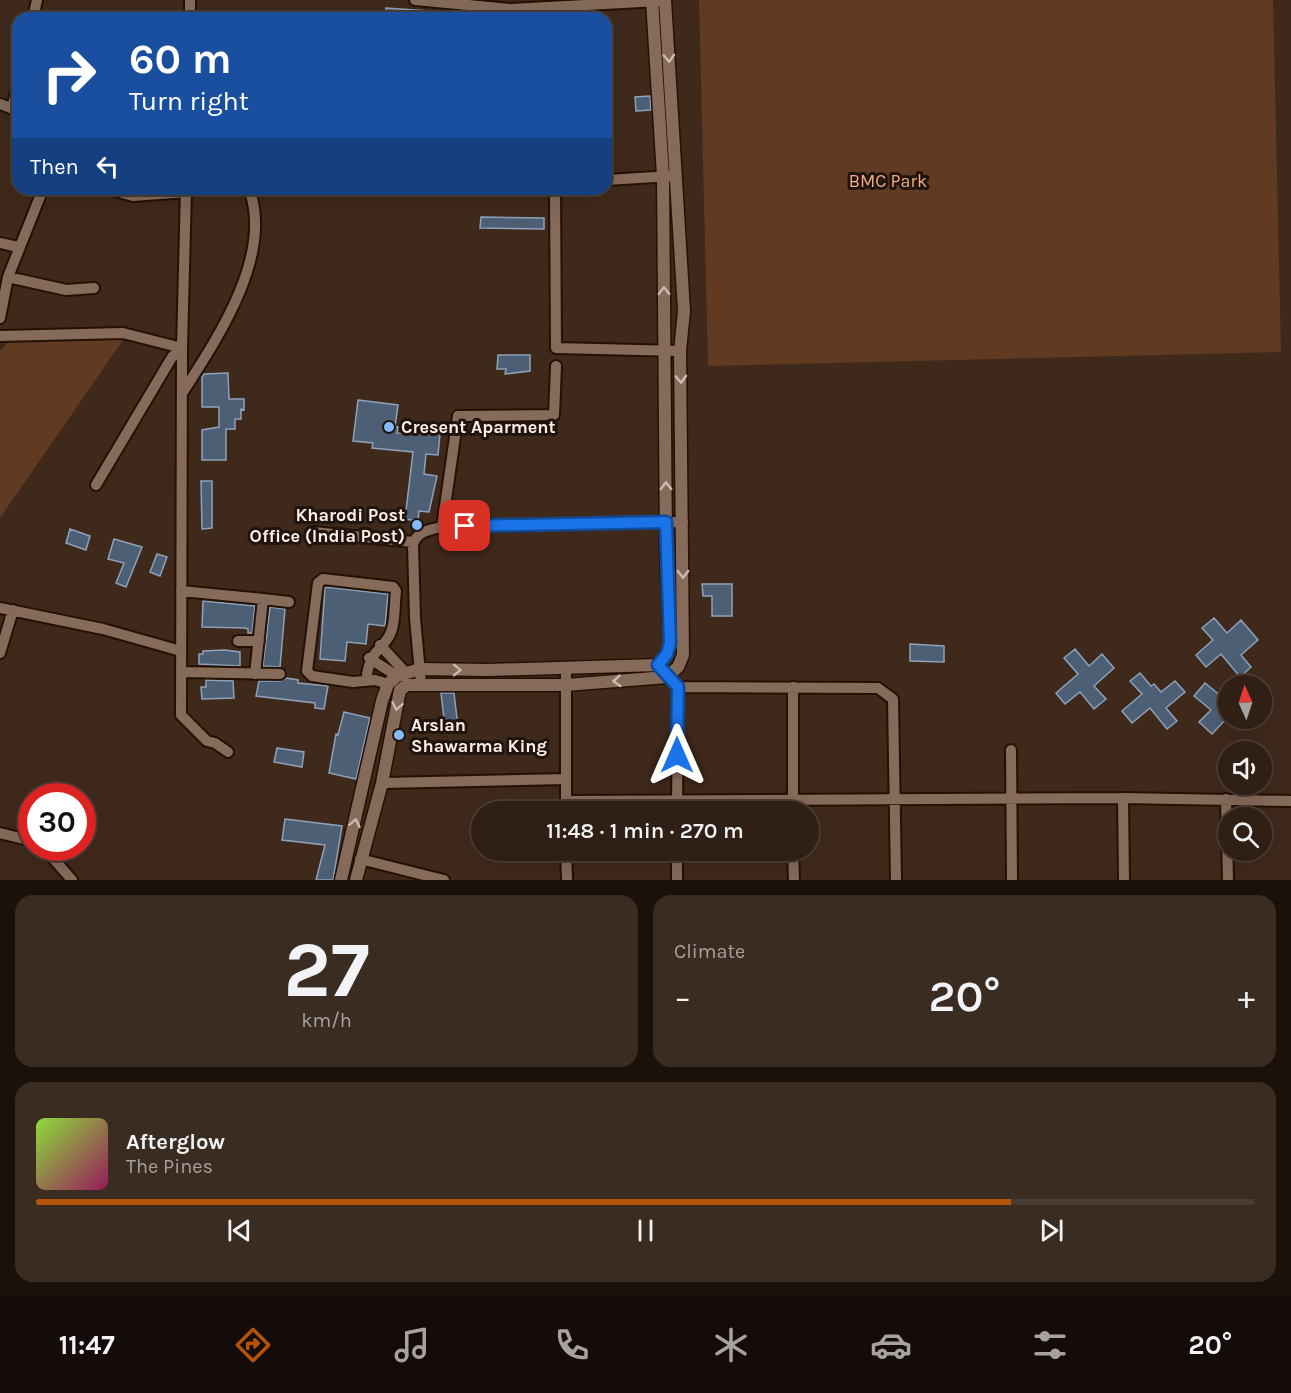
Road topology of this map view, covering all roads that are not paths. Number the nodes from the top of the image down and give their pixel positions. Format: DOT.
graph roads {
  1 [pos="414,0"];
  2 [pos="665,0"];
  3 [pos="652,1"];
  4 [pos="504,12"];
  5 [pos="523,12"];
  6 [pos="663,176"];
  7 [pos="677,176"];
  8 [pos="612,180"];
  9 [pos="40,195"];
  10 [pos="186,195"];
  11 [pos="250,195"];
  12 [pos="555,195"];
  13 [pos="0,243"];
  14 [pos="18,247"];
  15 [pos="8,277"];
  16 [pos="94,288"];
  17 [pos="0,318"];
  18 [pos="0,336"];
  19 [pos="182,348"];
  20 [pos="665,350"];
  21 [pos="680,351"];
  22 [pos="556,366"];
  23 [pos="182,393"];
  24 [pos="96,485"];
  25 [pos="666,522"];
  26 [pos="683,522"];
  27 [pos="442,527"];
  28 [pos="313,532"];
  29 [pos="414,542"];
  30 [pos="666,550"];
  31 [pos="683,550"];
  32 [pos="181,591"];
  33 [pos="263,599"];
  34 [pos="289,602"];
  35 [pos="0,608"];
  36 [pos="13,610"];
  37 [pos="682,615"];
  38 [pos="669,616"];
  39 [pos="238,640"];
  40 [pos="259,641"];
  41 [pos="380,645"];
  42 [pos="181,651"];
  43 [pos="0,653"];
  44 [pos="369,658"];
  45 [pos="658,665"];
  46 [pos="420,669"];
  47 [pos="566,669"];
  48 [pos="182,672"];
  49 [pos="255,674"];
  50 [pos="280,674"];
  51 [pos="367,674"];
  52 [pos="397,677"];
  53 [pos="667,677"];
  54 [pos="421,684"];
  55 [pos="566,684"];
  56 [pos="678,687"];
  57 [pos="793,687"];
  58 [pos="1011,750"];
  59 [pos="228,752"];
  60 [pos="566,779"];
  61 [pos="382,783"];
  62 [pos="1123,798"];
  63 [pos="895,799"];
  64 [pos="1011,799"];
  65 [pos="1226,799"];
  66 [pos="793,800"];
  67 [pos="566,801"];
  68 [pos="677,801"];
  69 [pos="774,801"];
  70 [pos="1291,801"];
  71 [pos="0,833"];
  72 [pos="18,838"];
  73 [pos="360,859"];
  74 [pos="55,861"];
  75 [pos="566,861"];
  76 [pos="677,861"];
  77 [pos="794,861"];
  78 [pos="72,880"];
  79 [pos="341,880"];
  80 [pos="356,880"];
  81 [pos="444,880"];
  82 [pos="567,880"];
  83 [pos="677,880"];
  84 [pos="794,880"];
  85 [pos="896,880"];
  86 [pos="1012,880"];
  87 [pos="1124,880"];
  88 [pos="1228,880"];
  1 -- 4 [label="street"];
  2 -- 3 [label="street"];
  2 -- 7 [label="street, one-way"];
  3 -- 5 [label="street"];
  3 -- 6 [label="street"];
  6 -- 7 [label="street"];
  6 -- 8 [label="street"];
  20 -- 6 [label="street, one-way"];
  7 -- 21 [label="street"];
  9 -- 14 [label="street"];
  10 -- 19 [label="street"];
  11 -- 23 [label="street"];
  12 -- 20 [label="street"];
  13 -- 14 [label="street"];
  14 -- 15 [label="street"];
  15 -- 16 [label="street"];
  15 -- 17 [label="street"];
  18 -- 19 [label="street"];
  19 -- 23 [label="street"];
  19 -- 24 [label="street"];
  20 -- 21 [label="street"];
  25 -- 20 [label="street, one-way"];
  21 -- 26 [label="street, one-way"];
  22 -- 27 [label="street"];
  23 -- 32 [label="street"];
  25 -- 26 [label="street"];
  25 -- 27 [label="street"];
  25 -- 30 [label="street"];
  26 -- 31 [label="street"];
  27 -- 29 [label="street"];
  28 -- 29 [label="street"];
  29 -- 46 [label="street"];
  30 -- 31 [label="street"];
  30 -- 38 [label="street"];
  31 -- 37 [label="street, one-way"];
  32 -- 33 [label="street"];
  32 -- 42 [label="street"];
  33 -- 34 [label="street"];
  33 -- 40 [label="street"];
  35 -- 36 [label="street"];
  36 -- 42 [label="street"];
  36 -- 43 [label="street"];
  37 -- 38 [label="street"];
  37 -- 53 [label="street"];
  38 -- 45 [label="street"];
  39 -- 40 [label="street"];
  40 -- 49 [label="street"];
  41 -- 44 [label="street"];
  41 -- 52 [label="street"];
  41 -- 52 [label="street"];
  42 -- 48 [label="street"];
  44 -- 51 [label="street"];
  44 -- 52 [label="street"];
  45 -- 47 [label="street"];
  45 -- 53 [label="street"];
  46 -- 47 [label="street, one-way"];
  46 -- 52 [label="street"];
  46 -- 54 [label="street"];
  47 -- 55 [label="street"];
  48 -- 49 [label="street"];
  48 -- 59 [label="street"];
  49 -- 50 [label="street"];
  79 -- 52 [label="street, one-way"];
  53 -- 55 [label="street, one-way"];
  53 -- 56 [label="street"];
  54 -- 55 [label="street"];
  54 -- 61 [label="street, one-way"];
  55 -- 60 [label="street"];
  56 -- 57 [label="street"];
  56 -- 68 [label="street"];
  57 -- 63 [label="street"];
  57 -- 66 [label="street"];
  58 -- 64 [label="street"];
  60 -- 61 [label="street"];
  60 -- 67 [label="street"];
  61 -- 73 [label="street"];
  62 -- 64 [label="street"];
  62 -- 65 [label="street"];
  62 -- 87 [label="street"];
  63 -- 64 [label="street"];
  63 -- 66 [label="street"];
  63 -- 85 [label="street"];
  64 -- 86 [label="street"];
  65 -- 70 [label="street"];
  65 -- 88 [label="street"];
  66 -- 69 [label="street"];
  71 -- 72 [label="street"];
  73 -- 80 [label="street"];
  73 -- 81 [label="street"];
  74 -- 78 [label="street"];
  75 -- 82 [label="street"];
  76 -- 83 [label="street"];
  77 -- 84 [label="street"];
}
